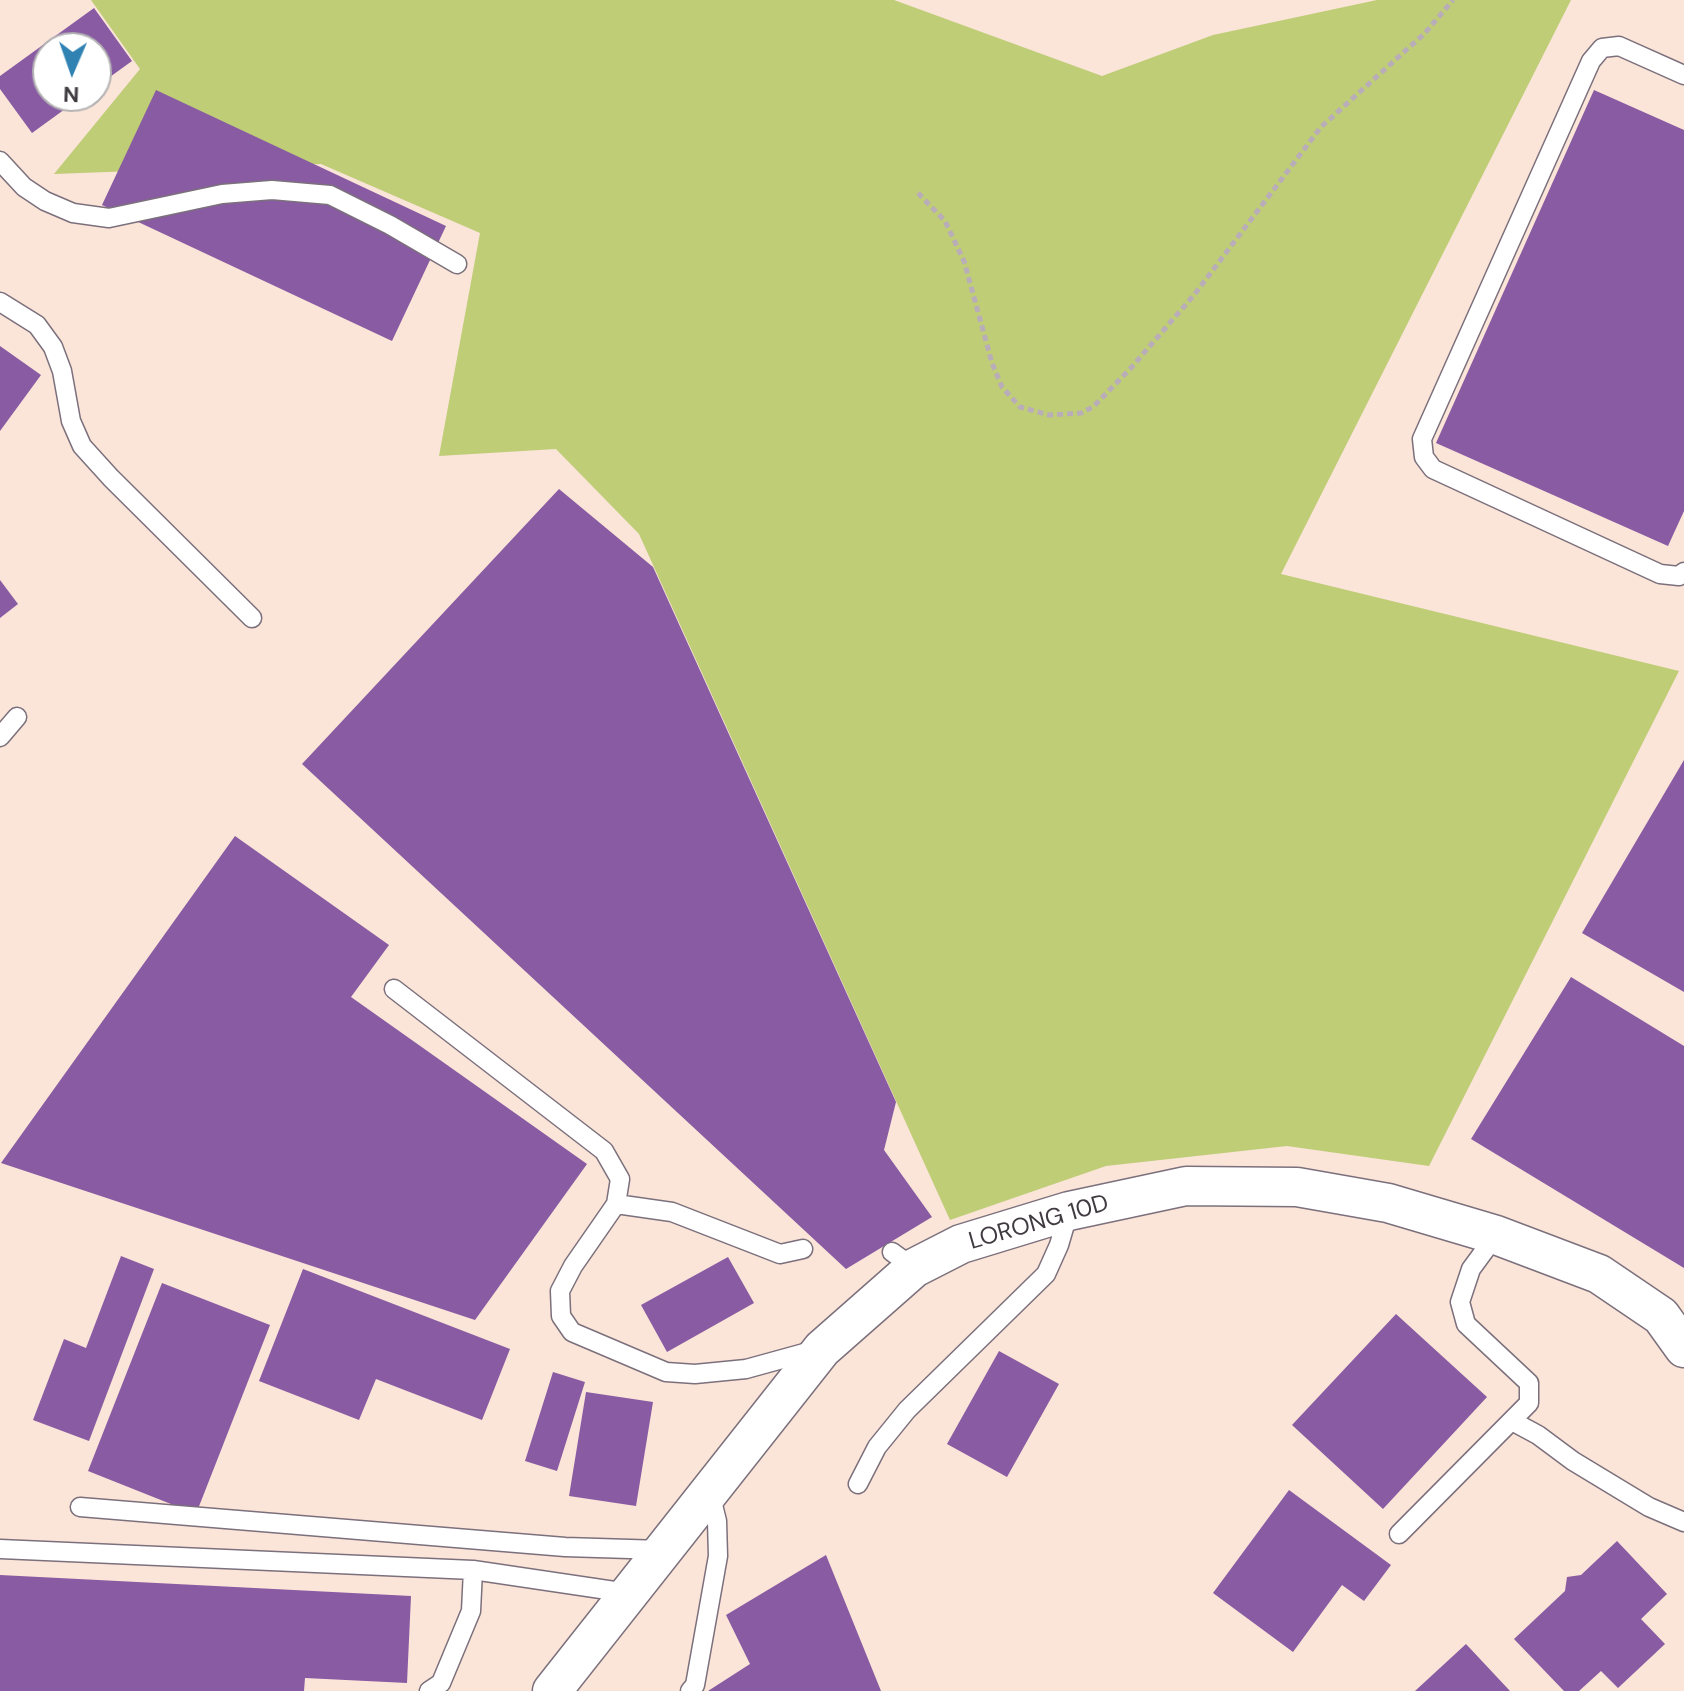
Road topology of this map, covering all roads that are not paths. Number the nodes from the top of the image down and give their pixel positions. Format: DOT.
graph roads {
  1 [pos="1684,75"];
  2 [pos="0,161"];
  3 [pos="457,264"];
  4 [pos="0,302"];
  5 [pos="1684,572"];
  6 [pos="252,618"];
  7 [pos="17,717"];
  8 [pos="0,737"];
  9 [pos="394,989"];
  10 [pos="616,1204"];
  11 [pos="1069,1211"];
  12 [pos="1496,1235"];
  13 [pos="803,1249"];
  14 [pos="1684,1348"];
  15 [pos="822,1349"];
  16 [pos="1512,1421"];
  17 [pos="858,1484"];
  18 [pos="709,1490"];
  19 [pos="80,1507"];
  20 [pos="1684,1522"];
  21 [pos="1399,1534"];
  22 [pos="0,1549"];
  23 [pos="662,1550"];
  24 [pos="473,1570"];
  25 [pos="628,1593"];
  26 [pos="429,1691"];
  27 [pos="552,1691"];
  28 [pos="690,1691"];
  1 -- 5 [label="lane"];
  2 -- 3 [label="lane"];
  4 -- 6 [label="lane"];
  7 -- 8 [label="lane"];
  9 -- 10 [label="lane"];
  10 -- 13 [label="lane"];
  10 -- 15 [label="lane"];
  11 -- 12 [label="street, LORONG 10D"];
  11 -- 15 [label="street, LORONG 10D"];
  11 -- 17 [label="lane"];
  12 -- 14 [label="street, LORONG 10D"];
  12 -- 16 [label="lane"];
  15 -- 18 [label="street, LORONG 10D"];
  16 -- 20 [label="lane"];
  16 -- 21 [label="lane"];
  18 -- 23 [label="street, LORONG 10D"];
  18 -- 28 [label="lane"];
  19 -- 23 [label="lane"];
  22 -- 24 [label="lane"];
  23 -- 25 [label="street, LORONG 10D"];
  24 -- 25 [label="lane"];
  24 -- 26 [label="lane"];
  25 -- 27 [label="street, LORONG 10D"];
}
